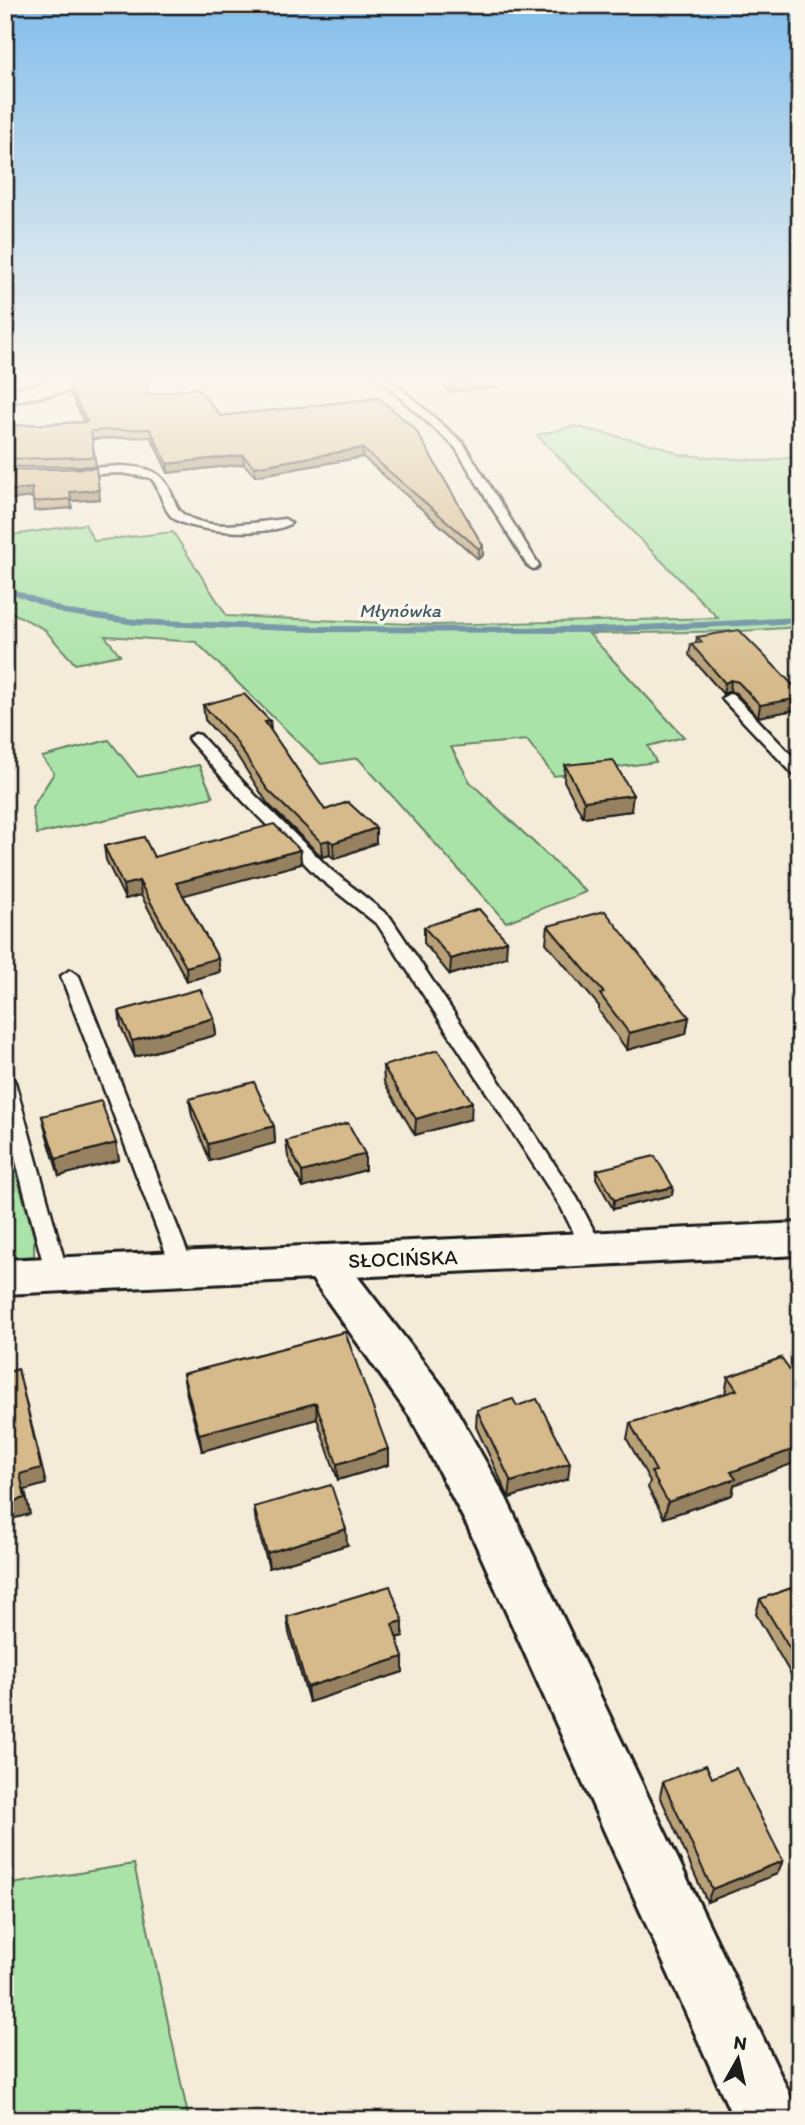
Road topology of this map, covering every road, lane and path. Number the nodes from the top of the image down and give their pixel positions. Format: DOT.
graph roads {
  1 [pos="157,477"];
  2 [pos="479,477"];
  3 [pos="285,523"];
  4 [pos="533,565"];
  5 [pos="729,698"];
  6 [pos="195,738"];
  7 [pos="800,773"];
  8 [pos="70,976"];
  9 [pos="5,1082"];
  10 [pos="800,1240"];
  11 [pos="593,1250"];
  12 [pos="322,1262"];
  13 [pos="183,1269"];
  14 [pos="57,1274"];
  15 [pos="5,1277"];
  16 [pos="768,2120"];
  1 -- 3 [label="lane"];
  2 -- 4 [label="lane"];
  5 -- 7 [label="lane"];
  6 -- 11 [label="lane"];
  8 -- 13 [label="lane"];
  9 -- 14 [label="lane"];
  10 -- 11 [label="street, SŁOCIŃSKA"];
  11 -- 12 [label="street, SŁOCIŃSKA"];
  12 -- 13 [label="street, SŁOCIŃSKA"];
  12 -- 16 [label="street"];
  13 -- 14 [label="street, SŁOCIŃSKA"];
  14 -- 15 [label="street, SŁOCIŃSKA"];
}
